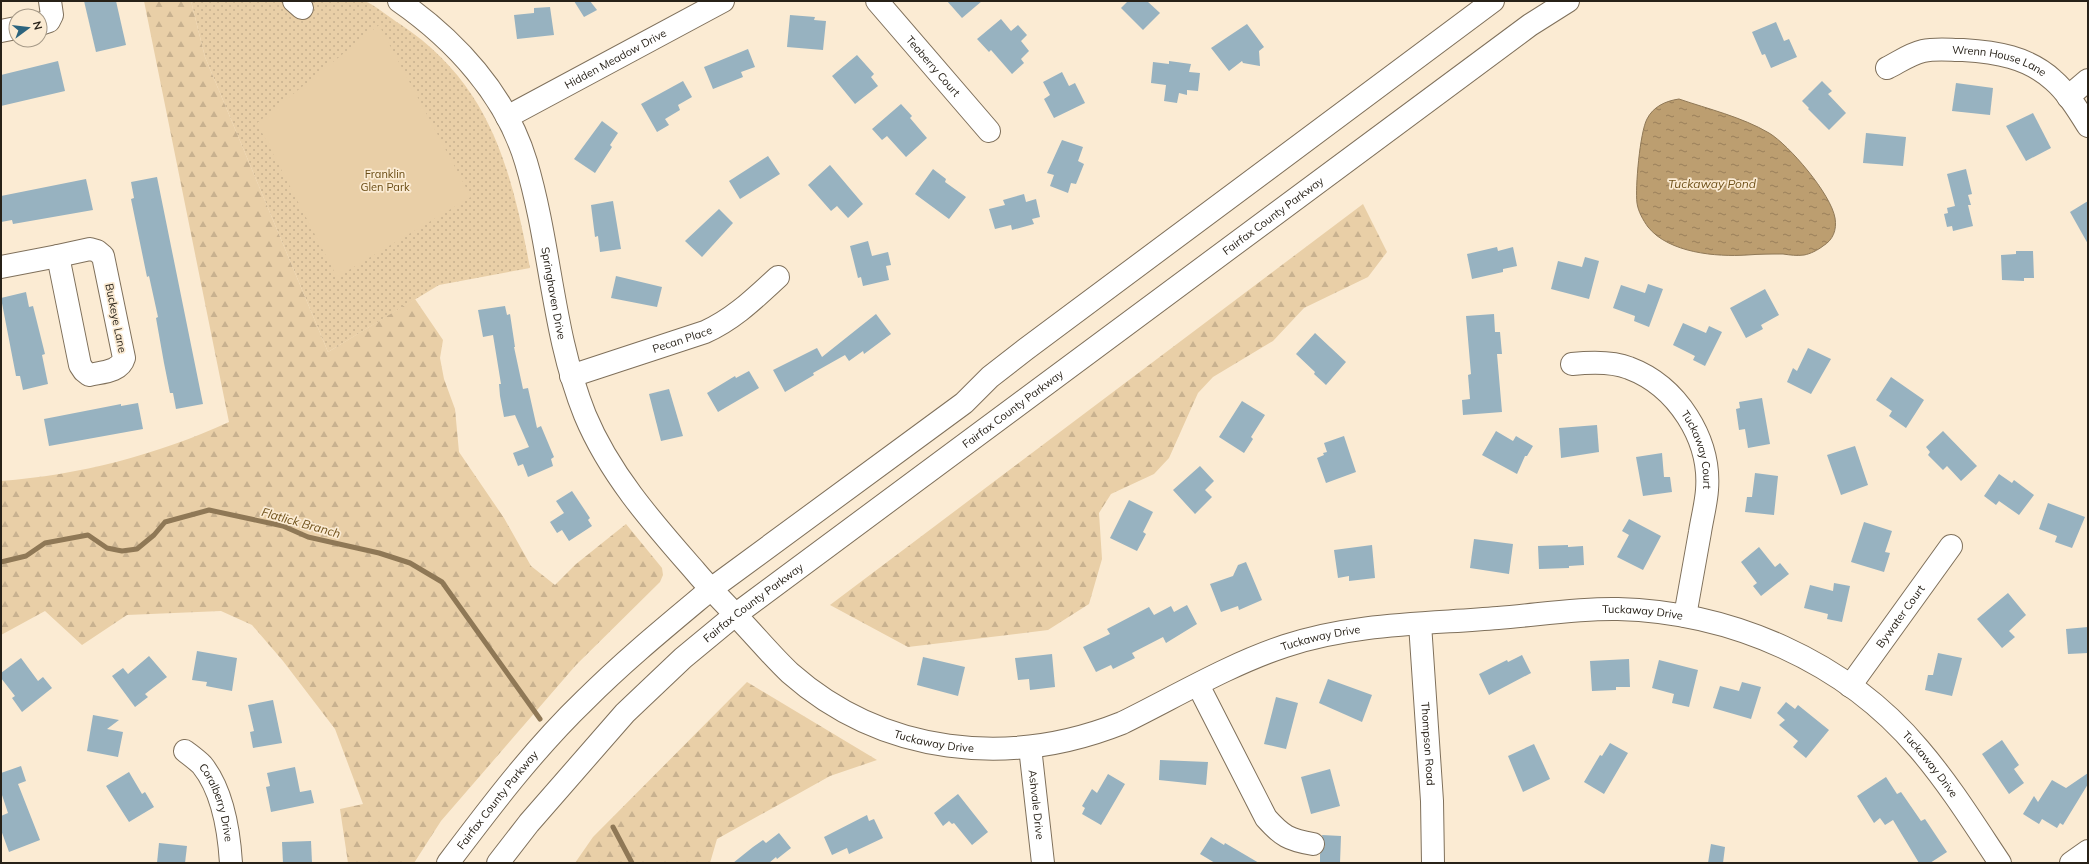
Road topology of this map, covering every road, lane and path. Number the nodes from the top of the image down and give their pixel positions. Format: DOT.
graph roads {
  1 [pos="50,1"];
  2 [pos="399,1"];
  3 [pos="723,1"];
  4 [pos="877,1"];
  5 [pos="1492,1"];
  6 [pos="1568,1"];
  7 [pos="48,21"];
  8 [pos="1887,68"];
  9 [pos="2088,80"];
  10 [pos="2068,97"];
  11 [pos="506,116"];
  12 [pos="2088,126"];
  13 [pos="989,131"];
  14 [pos="58,256"];
  15 [pos="1,267"];
  16 [pos="778,277"];
  17 [pos="1572,364"];
  18 [pos="571,376"];
  19 [pos="1951,546"];
  20 [pos="711,589"];
  21 [pos="735,614"];
  22 [pos="1685,616"];
  23 [pos="1420,624"];
  24 [pos="1198,685"];
  25 [pos="1850,686"];
  26 [pos="1030,747"];
  27 [pos="185,751"];
  28 [pos="1313,844"];
  29 [pos="2088,851"];
  30 [pos="232,863"];
  31 [pos="448,863"];
  32 [pos="498,863"];
  33 [pos="1043,863"];
  34 [pos="1434,863"];
  35 [pos="2000,863"];
  36 [pos="2071,863"];
  1 -- 7 [label="main road"];
  2 -- 11 [label="main road, Springhaven Drive"];
  3 -- 11 [label="main road, Hidden Meadow Drive"];
  4 -- 13 [label="main road, Teaberry Court"];
  5 -- 20 [label="main road, Fairfax County Parkway"];
  6 -- 21 [label="main road, Fairfax County Parkway"];
  8 -- 10 [label="main road, Wrenn House Lane"];
  9 -- 10 [label="main road"];
  10 -- 12 [label="main road, Wrenn House Lane"];
  11 -- 18 [label="main road, Springhaven Drive"];
  14 -- 14 [label="main road, Buckeye Lane"];
  14 -- 15 [label="main road, Buckeye Lane"];
  16 -- 18 [label="main road, Pecan Place"];
  17 -- 22 [label="main road, Tuckaway Court"];
  18 -- 20 [label="main road, Springhaven Drive"];
  19 -- 25 [label="main road, Bywater Court"];
  20 -- 21 [label="main road, Tuckaway Drive"];
  20 -- 31 [label="main road, Fairfax County Parkway"];
  21 -- 26 [label="main road, Tuckaway Drive"];
  21 -- 32 [label="main road, Fairfax County Parkway"];
  22 -- 23 [label="main road, Tuckaway Drive"];
  22 -- 25 [label="main road, Tuckaway Drive"];
  23 -- 24 [label="main road, Tuckaway Drive"];
  23 -- 34 [label="main road, Thompson Road"];
  24 -- 26 [label="main road, Tuckaway Drive"];
  24 -- 28 [label="main road"];
  25 -- 35 [label="main road, Tuckaway Drive"];
  26 -- 33 [label="main road, Ashvale Drive"];
  27 -- 30 [label="main road, Coralberry Drive"];
  29 -- 36 [label="main road"];
}
